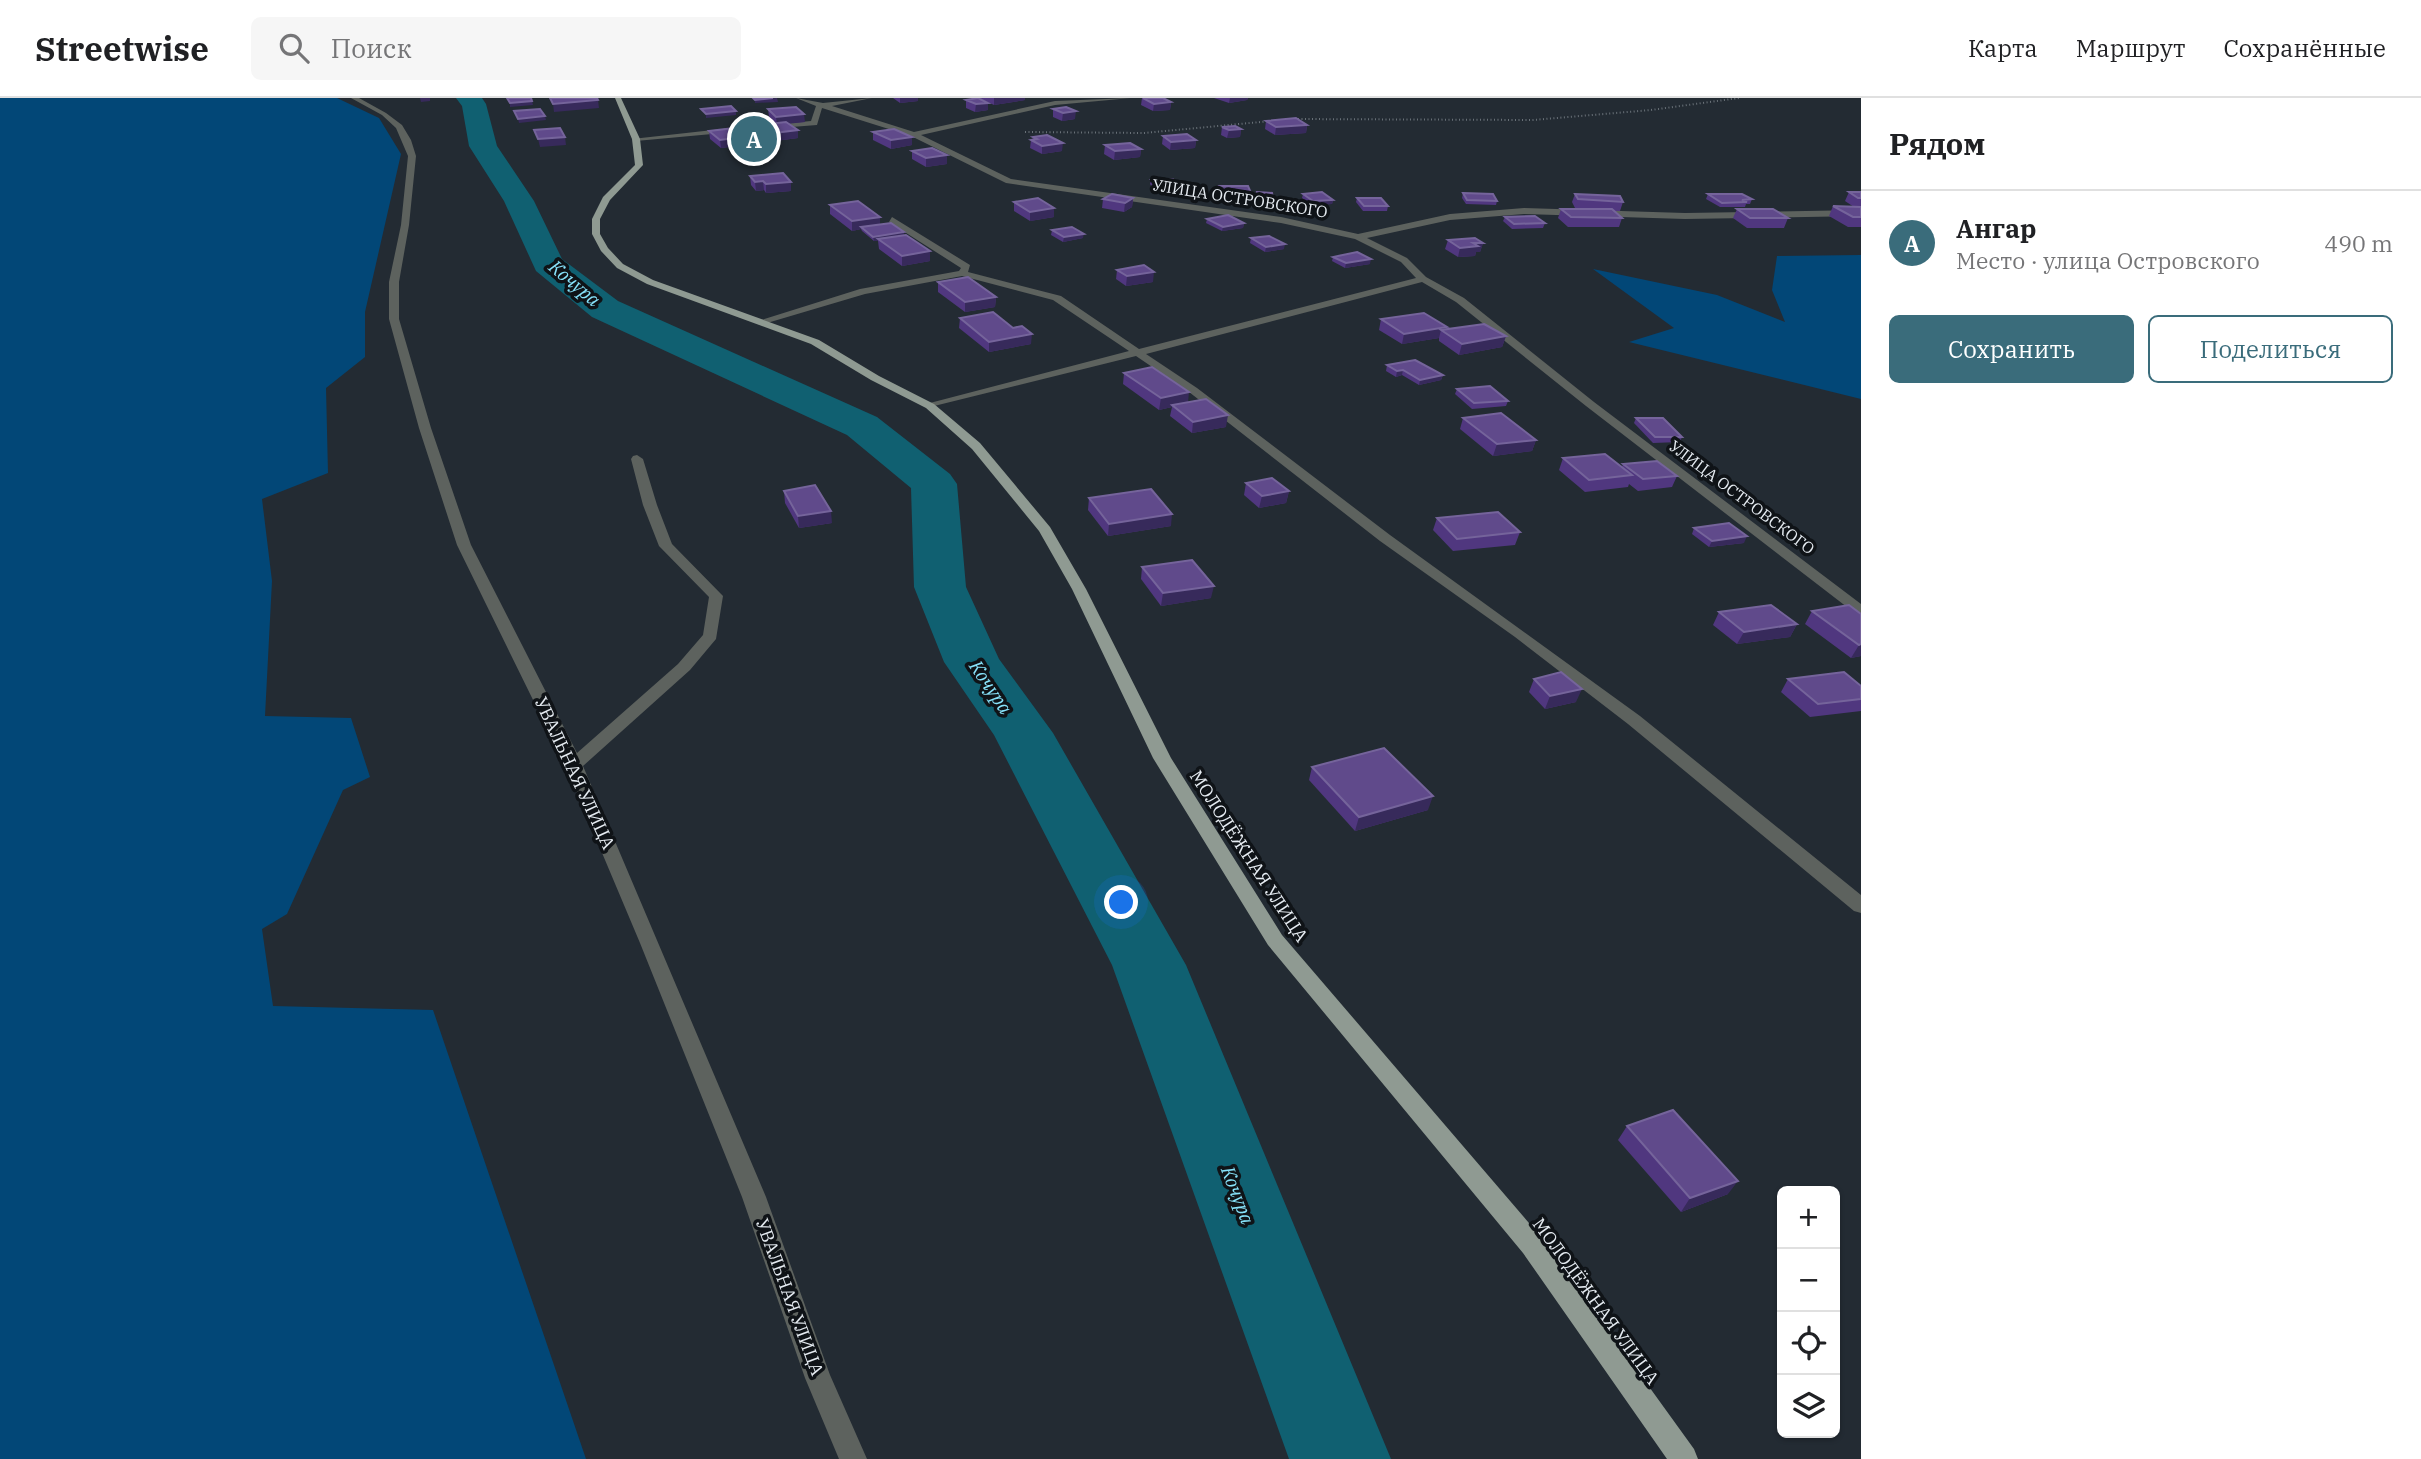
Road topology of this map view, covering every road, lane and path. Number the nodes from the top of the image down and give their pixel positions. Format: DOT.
graph roads {
  1 [pos="354,98"];
  2 [pos="618,98"];
  3 [pos="799,98"];
  4 [pos="869,98"];
  5 [pos="1128,98"];
  6 [pos="1739,98"];
  7 [pos="820,106"];
  8 [pos="1288,120"];
  9 [pos="1277,121"];
  10 [pos="758,128"];
  11 [pos="745,129"];
  12 [pos="1014,131"];
  13 [pos="914,134"];
  14 [pos="636,139"];
  15 [pos="1861,214"];
  16 [pos="892,220"];
  17 [pos="1358,237"];
  18 [pos="962,272"];
  19 [pos="1423,279"];
  20 [pos="760,322"];
  21 [pos="1140,354"];
  22 [pos="930,406"];
  23 [pos="637,458"];
  24 [pos="1861,611"];
  25 [pos="574,765"];
  26 [pos="1861,906"];
  27 [pos="853,1459"];
  28 [pos="1684,1459"];
  1 -- 25 [label="street, УВАЛЬНАЯ УЛИЦА"];
  2 -- 14 [label="main road"];
  3 -- 7 [label="street, УЛИЦА ОСТРОВСКОГО"];
  4 -- 7 [label="street"];
  5 -- 13 [label="street"];
  6 -- 8 [label="path"];
  7 -- 10 [label="street"];
  7 -- 13 [label="street, УЛИЦА ОСТРОВСКОГО"];
  9 -- 12 [label="path"];
  11 -- 14 [label="street"];
  13 -- 17 [label="street, УЛИЦА ОСТРОВСКОГО"];
  14 -- 20 [label="main road, МОЛОДЁЖНАЯ УЛИЦА"];
  15 -- 17 [label="street"];
  16 -- 18 [label="street"];
  17 -- 19 [label="street, УЛИЦА ОСТРОВСКОГО"];
  18 -- 20 [label="street"];
  18 -- 21 [label="street"];
  19 -- 21 [label="street"];
  19 -- 24 [label="street, УЛИЦА ОСТРОВСКОГО"];
  20 -- 22 [label="main road, МОЛОДЁЖНАЯ УЛИЦА"];
  21 -- 22 [label="street"];
  21 -- 26 [label="street"];
  22 -- 28 [label="main road, МОЛОДЁЖНАЯ УЛИЦА"];
  23 -- 25 [label="street"];
  25 -- 27 [label="street, УВАЛЬНАЯ УЛИЦА"];
}
